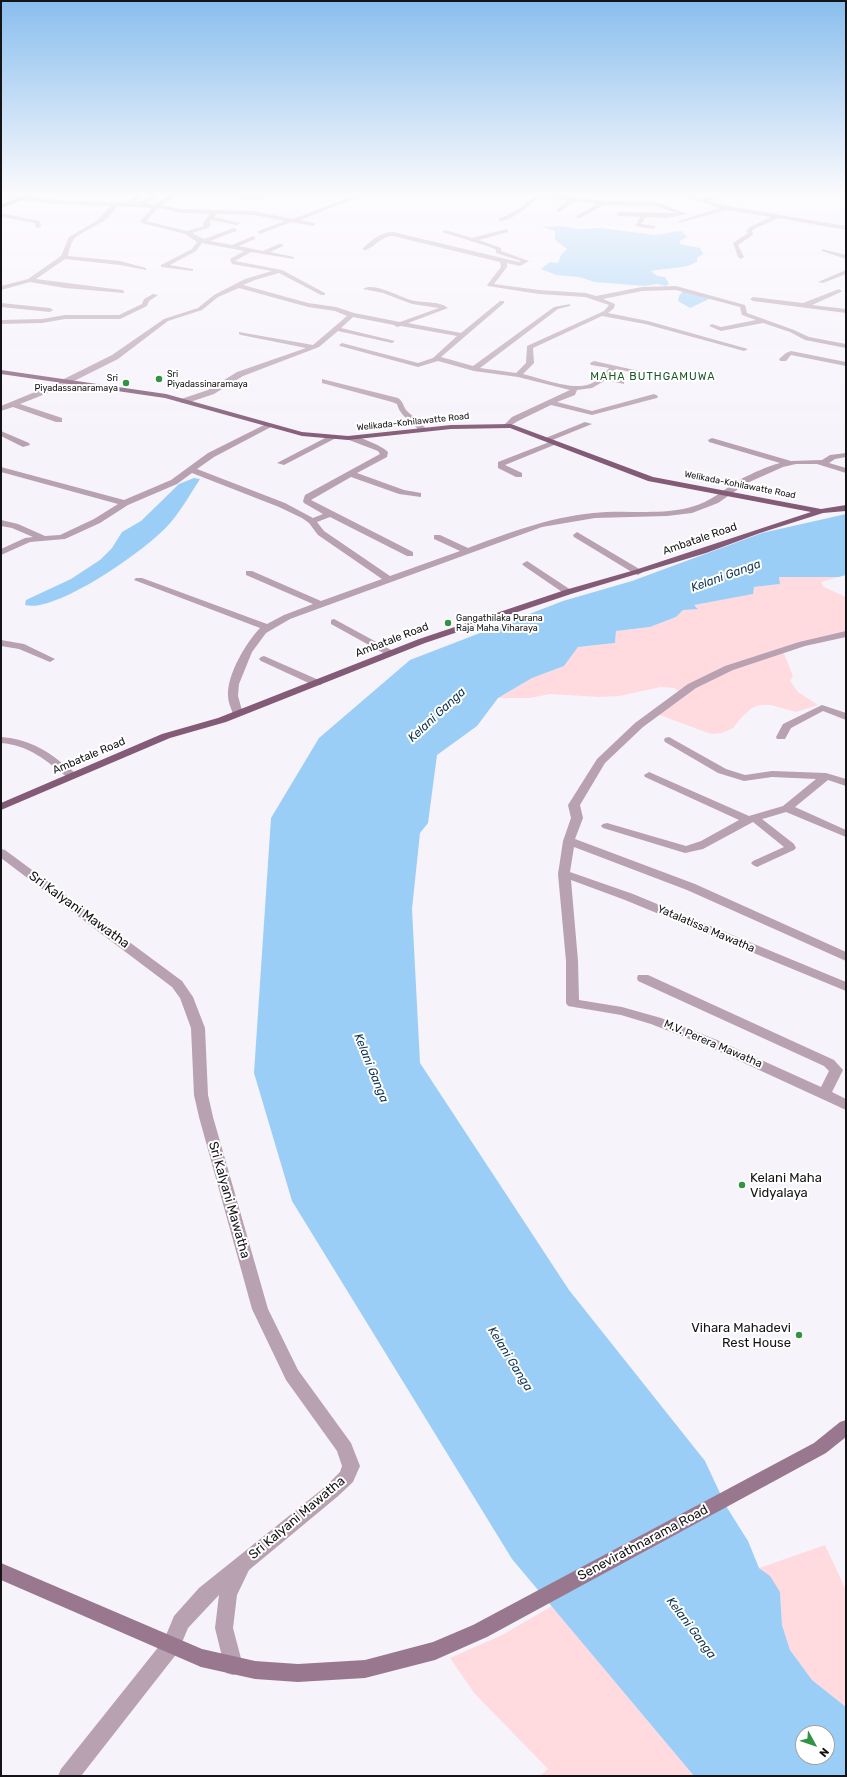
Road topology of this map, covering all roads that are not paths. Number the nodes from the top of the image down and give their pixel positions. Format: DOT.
graph roads {
  1 [pos="37,275"];
  2 [pos="263,275"];
  3 [pos="286,275"];
  4 [pos="498,275"];
  5 [pos="839,275"];
  6 [pos="30,280"];
  7 [pos="675,280"];
  8 [pos="822,282"];
  9 [pos="238,286"];
  10 [pos="2,288"];
  11 [pos="366,290"];
  12 [pos="687,290"];
  13 [pos="840,291"];
  14 [pos="122,292"];
  15 [pos="323,294"];
  16 [pos="155,295"];
  17 [pos="597,298"];
  18 [pos="502,302"];
  19 [pos="1,305"];
  20 [pos="568,305"];
  21 [pos="804,305"];
  22 [pos="744,306"];
  23 [pos="50,310"];
  24 [pos="846,311"];
  25 [pos="601,314"];
  26 [pos="352,315"];
  27 [pos="765,321"];
  28 [pos="1,322"];
  29 [pos="397,325"];
  30 [pos="712,326"];
  31 [pos="338,329"];
  32 [pos="241,333"];
  33 [pos="462,335"];
  34 [pos="392,341"];
  35 [pos="342,345"];
  36 [pos="846,346"];
  37 [pos="312,348"];
  38 [pos="744,349"];
  39 [pos="437,359"];
  40 [pos="783,359"];
  41 [pos="594,363"];
  42 [pos="846,364"];
  43 [pos="614,367"];
  44 [pos="474,369"];
  45 [pos="635,371"];
  46 [pos="1,372"];
  47 [pos="518,375"];
  48 [pos="605,378"];
  49 [pos="66,381"];
  50 [pos="325,381"];
  51 [pos="621,382"];
  52 [pos="569,387"];
  53 [pos="654,396"];
  54 [pos="184,401"];
  55 [pos="550,402"];
  56 [pos="12,404"];
  57 [pos="1,409"];
  58 [pos="59,420"];
  59 [pos="588,424"];
  60 [pos="268,425"];
  61 [pos="508,425"];
  62 [pos="423,430"];
  63 [pos="1,433"];
  64 [pos="332,438"];
  65 [pos="352,438"];
  66 [pos="547,439"];
  67 [pos="712,440"];
  68 [pos="556,443"];
  69 [pos="26,445"];
  70 [pos="846,455"];
  71 [pos="281,462"];
  72 [pos="818,462"];
  73 [pos="790,463"];
  74 [pos="1,469"];
  75 [pos="191,470"];
  76 [pos="846,471"];
  77 [pos="351,474"];
  78 [pos="520,475"];
  79 [pos="726,492"];
  80 [pos="418,495"];
  81 [pos="125,503"];
  82 [pos="846,508"];
  83 [pos="822,511"];
  84 [pos="330,514"];
  85 [pos="312,521"];
  86 [pos="1,523"];
  87 [pos="577,535"];
  88 [pos="437,537"];
  89 [pos="43,538"];
  90 [pos="467,551"];
  91 [pos="1,552"];
  92 [pos="410,554"];
  93 [pos="527,564"];
  94 [pos="638,572"];
  95 [pos="249,573"];
  96 [pos="139,580"];
  97 [pos="390,580"];
  98 [pos="568,592"];
  99 [pos="320,604"];
  100 [pos="334,622"];
  101 [pos="268,628"];
  102 [pos="846,634"];
  103 [pos="1,643"];
  104 [pos="390,653"];
  105 [pos="50,659"];
  106 [pos="264,659"];
  107 [pos="317,683"];
  108 [pos="238,714"];
  109 [pos="846,717"];
  110 [pos="781,737"];
  111 [pos="1,740"];
  112 [pos="669,740"];
  113 [pos="72,776"];
  114 [pos="649,776"];
  115 [pos="826,776"];
  116 [pos="846,783"];
  117 [pos="1,807"];
  118 [pos="787,808"];
  119 [pos="751,819"];
  120 [pos="607,826"];
  121 [pos="846,834"];
  122 [pos="568,841"];
  123 [pos="1,852"];
  124 [pos="757,863"];
  125 [pos="564,874"];
  126 [pos="846,957"];
  127 [pos="643,978"];
  128 [pos="846,987"];
  129 [pos="824,1095"];
  130 [pos="846,1105"];
  131 [pos="845,1428"];
  132 [pos="242,1564"];
  133 [pos="1,1571"];
  134 [pos="170,1646"];
  135 [pos="233,1666"];
  136 [pos="68,1776"];
  1 -- 6 [label="street"];
  2 -- 9 [label="street"];
  3 -- 15 [label="street"];
  4 -- 17 [label="street"];
  5 -- 8 [label="street"];
  6 -- 10 [label="street"];
  6 -- 14 [label="street"];
  7 -- 12 [label="street"];
  9 -- 26 [label="street"];
  9 -- 49 [label="street"];
  11 -- 29 [label="street"];
  12 -- 17 [label="street"];
  12 -- 22 [label="street"];
  13 -- 21 [label="street"];
  16 -- 28 [label="street"];
  17 -- 25 [label="street"];
  18 -- 33 [label="street"];
  19 -- 23 [label="street"];
  20 -- 44 [label="street"];
  21 -- 22 [label="street"];
  21 -- 24 [label="street"];
  22 -- 27 [label="street"];
  25 -- 38 [label="street"];
  25 -- 47 [label="street"];
  26 -- 29 [label="street"];
  26 -- 31 [label="street"];
  27 -- 30 [label="street"];
  27 -- 36 [label="street"];
  29 -- 33 [label="street"];
  31 -- 34 [label="street"];
  31 -- 37 [label="street"];
  32 -- 37 [label="street"];
  33 -- 39 [label="street"];
  35 -- 39 [label="street"];
  37 -- 54 [label="street"];
  39 -- 44 [label="street"];
  40 -- 42 [label="street"];
  41 -- 43 [label="street"];
  43 -- 45 [label="street"];
  43 -- 48 [label="street"];
  44 -- 47 [label="street"];
  46 -- 49 [label="main road, Welikada-Kohilawatte Road"];
  47 -- 52 [label="street"];
  48 -- 51 [label="street"];
  48 -- 52 [label="street"];
  49 -- 54 [label="main road, Welikada-Kohilawatte Road"];
  49 -- 56 [label="street"];
  50 -- 62 [label="street"];
  52 -- 55 [label="street"];
  53 -- 55 [label="street"];
  54 -- 60 [label="main road, Welikada-Kohilawatte Road"];
  55 -- 61 [label="street"];
  56 -- 57 [label="street"];
  56 -- 58 [label="street"];
  59 -- 66 [label="street"];
  60 -- 64 [label="main road, Welikada-Kohilawatte Road"];
  60 -- 75 [label="street"];
  61 -- 62 [label="main road, Welikada-Kohilawatte Road"];
  61 -- 66 [label="main road, Welikada-Kohilawatte Road"];
  62 -- 65 [label="main road, Welikada-Kohilawatte Road"];
  63 -- 69 [label="street"];
  64 -- 65 [label="main road, Welikada-Kohilawatte Road"];
  64 -- 71 [label="street"];
  65 -- 77 [label="street"];
  66 -- 68 [label="main road, Welikada-Kohilawatte Road"];
  67 -- 73 [label="street"];
  68 -- 78 [label="street"];
  68 -- 79 [label="main road, Welikada-Kohilawatte Road"];
  70 -- 72 [label="street"];
  72 -- 73 [label="street"];
  72 -- 76 [label="street"];
  73 -- 79 [label="street"];
  74 -- 81 [label="street"];
  75 -- 81 [label="street"];
  75 -- 85 [label="street"];
  77 -- 80 [label="street"];
  77 -- 84 [label="street"];
  79 -- 83 [label="main road, Welikada-Kohilawatte Road"];
  79 -- 90 [label="street"];
  81 -- 89 [label="street"];
  82 -- 83 [label="main road, Ambatale Road"];
  83 -- 94 [label="main road, Ambatale Road"];
  84 -- 85 [label="street"];
  84 -- 92 [label="street"];
  85 -- 97 [label="street"];
  86 -- 89 [label="street"];
  87 -- 94 [label="street"];
  88 -- 90 [label="street"];
  89 -- 91 [label="street"];
  90 -- 97 [label="street"];
  93 -- 98 [label="street"];
  94 -- 98 [label="main road, Ambatale Road"];
  95 -- 99 [label="street"];
  96 -- 101 [label="street"];
  97 -- 99 [label="street"];
  98 -- 104 [label="main road, Ambatale Road"];
  99 -- 101 [label="street"];
  100 -- 104 [label="street"];
  101 -- 108 [label="street"];
  102 -- 122 [label="street"];
  103 -- 105 [label="street"];
  104 -- 107 [label="main road, Ambatale Road"];
  106 -- 107 [label="street"];
  107 -- 108 [label="main road, Ambatale Road"];
  108 -- 113 [label="main road, Ambatale Road"];
  109 -- 110 [label="street"];
  111 -- 113 [label="street"];
  112 -- 115 [label="street"];
  113 -- 117 [label="main road, Ambatale Road"];
  114 -- 119 [label="street"];
  115 -- 116 [label="street"];
  115 -- 118 [label="street"];
  118 -- 119 [label="street"];
  118 -- 121 [label="street"];
  119 -- 120 [label="street"];
  119 -- 124 [label="street"];
  122 -- 125 [label="street"];
  122 -- 126 [label="street"];
  123 -- 132 [label="street, Sri Kalyani Mawatha"];
  125 -- 128 [label="street, Yatalatissa Mawatha"];
  125 -- 129 [label="street, M.V. Perera Mawatha"];
  127 -- 129 [label="street"];
  129 -- 130 [label="street, M.V. Perera Mawatha"];
  131 -- 135 [label="street, Senevirathnarama Road"];
  132 -- 134 [label="street, Sri Kalyani Mawatha"];
  132 -- 135 [label="street, Sri Kalyani Mawatha"];
  133 -- 134 [label="street, Senevirathnarama Road"];
  134 -- 135 [label="street, Senevirathnarama Road"];
  134 -- 136 [label="street, Sri Kalyani Mawatha"];
}
